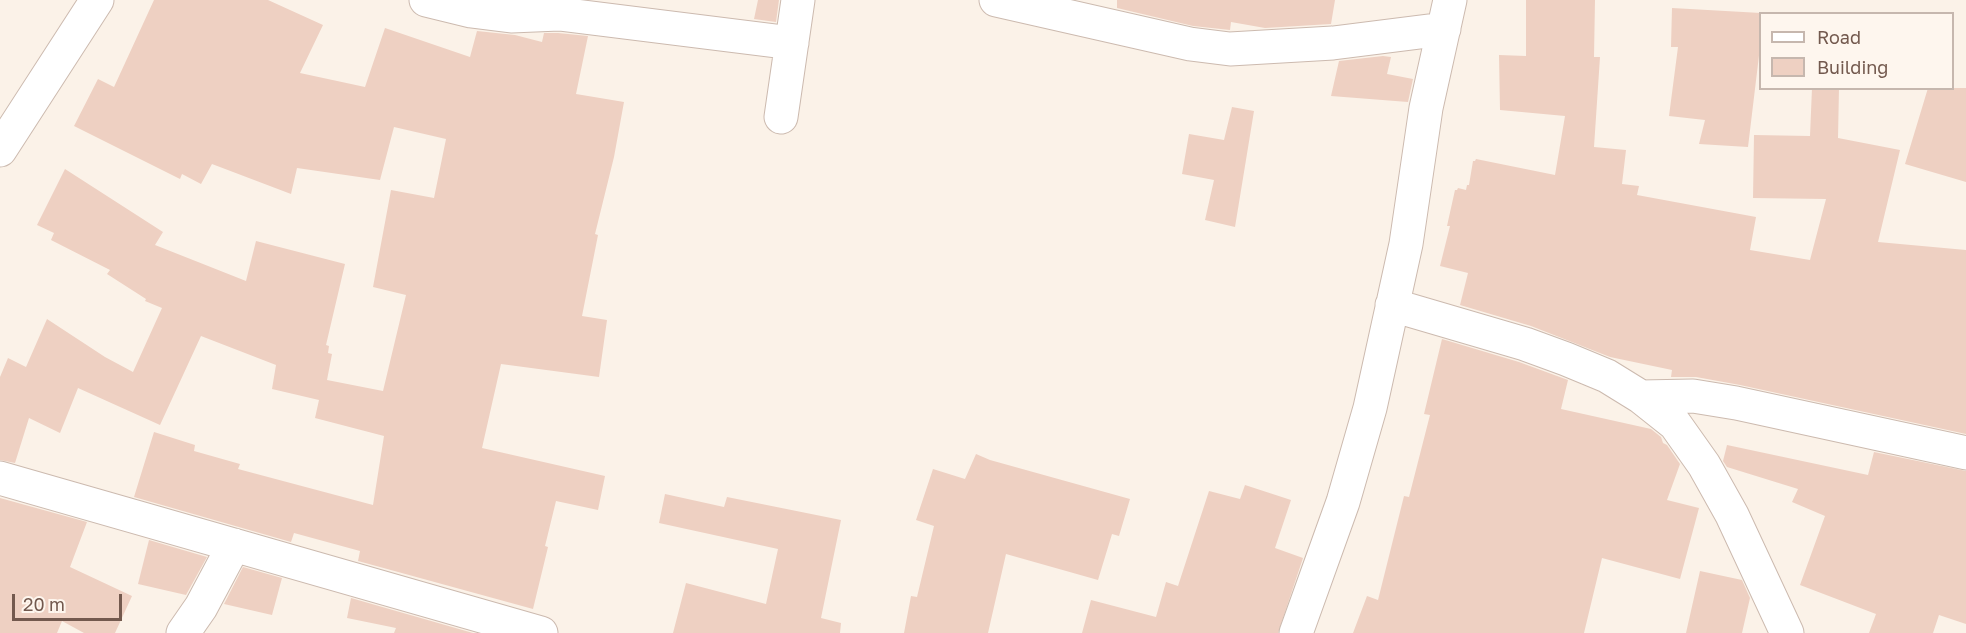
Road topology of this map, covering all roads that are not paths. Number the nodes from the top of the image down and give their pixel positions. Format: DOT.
graph roads {
  1 [pos="97,0"];
  2 [pos="426,0"];
  3 [pos="798,0"];
  4 [pos="996,0"];
  5 [pos="1076,9"];
  6 [pos="1447,14"];
  7 [pos="792,43"];
  8 [pos="781,117"];
  9 [pos="0,150"];
  10 [pos="1392,305"];
  11 [pos="1641,397"];
  12 [pos="1966,453"];
  13 [pos="0,478"];
  14 [pos="234,545"];
  15 [pos="183,633"];
  16 [pos="541,633"];
  17 [pos="1296,633"];
  18 [pos="1787,633"];
  1 -- 9 [label="street"];
  2 -- 7 [label="street"];
  3 -- 7 [label="street"];
  4 -- 5 [label="street"];
  5 -- 6 [label="street"];
  6 -- 10 [label="street"];
  7 -- 8 [label="street"];
  10 -- 11 [label="street"];
  10 -- 17 [label="street"];
  11 -- 12 [label="street"];
  11 -- 18 [label="street"];
  13 -- 14 [label="street"];
  14 -- 15 [label="street"];
  14 -- 16 [label="street"];
}
